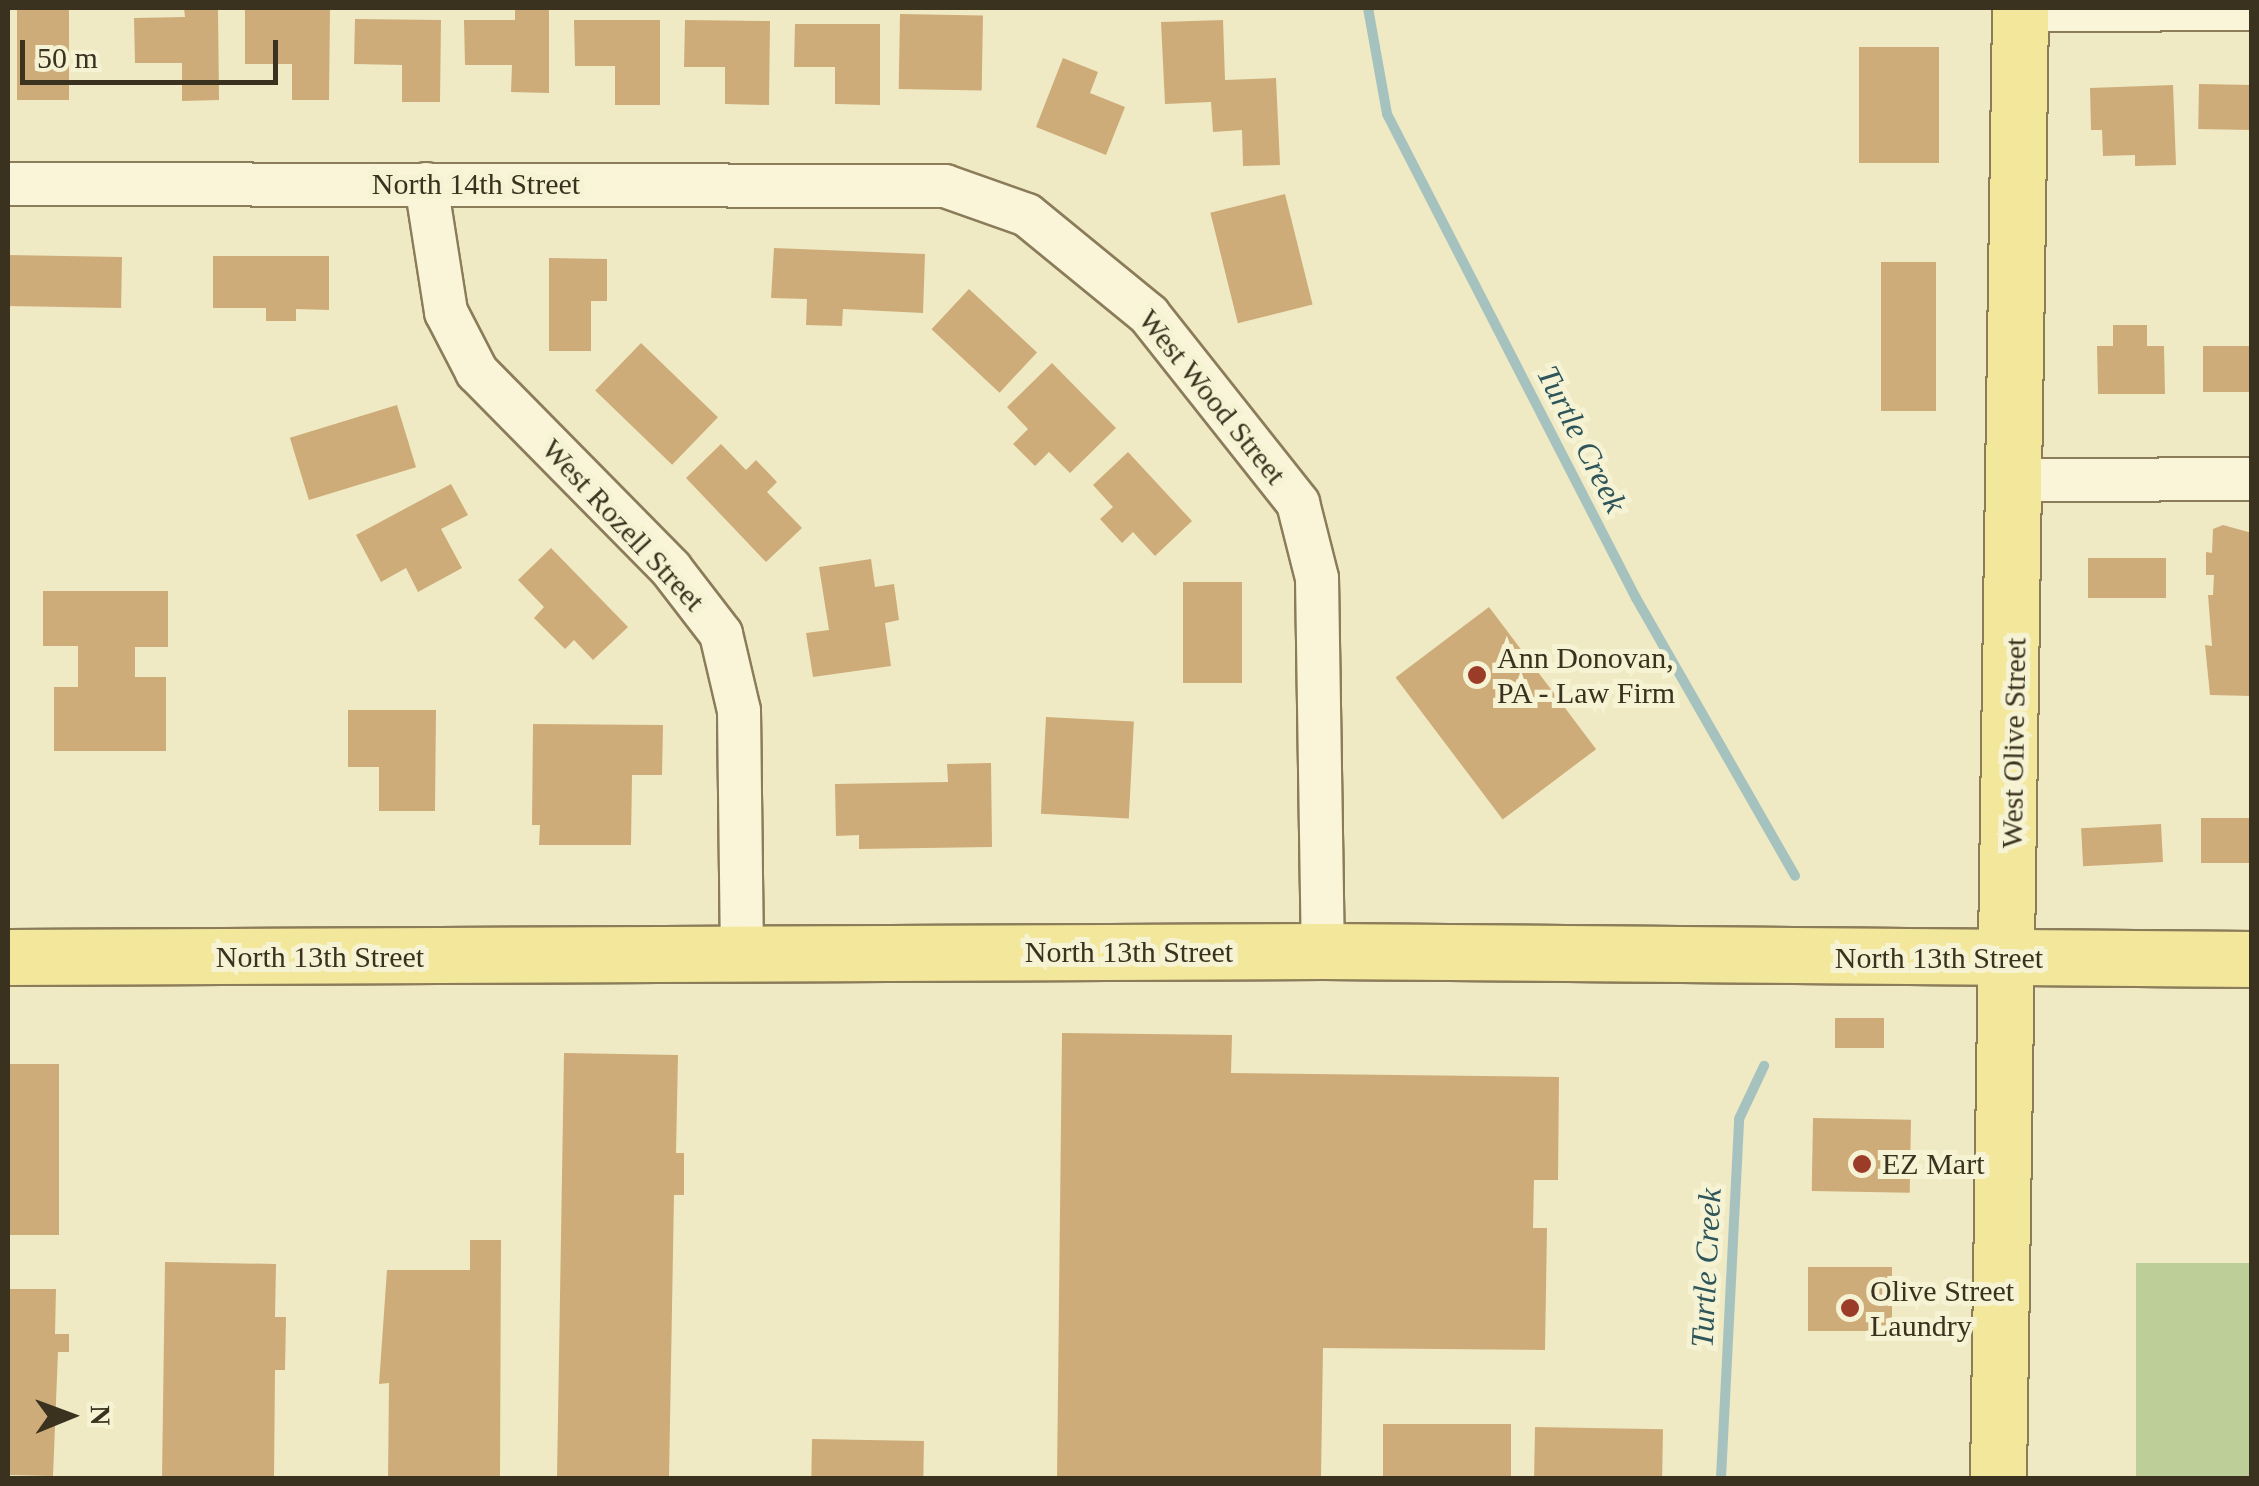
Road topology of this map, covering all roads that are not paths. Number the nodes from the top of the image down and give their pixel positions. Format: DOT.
graph roads {
  1 [pos="2020,9"];
  2 [pos="2252,9"];
  3 [pos="8,184"];
  4 [pos="426,184"];
  5 [pos="945,186"];
  6 [pos="2252,479"];
  7 [pos="2018,480"];
  8 [pos="1323,950"];
  9 [pos="742,954"];
  10 [pos="8,956"];
  11 [pos="2011,959"];
  12 [pos="2252,960"];
  13 [pos="1998,1478"];
  1 -- 2 [label="street"];
  1 -- 7 [label="main road, West Olive Street"];
  3 -- 4 [label="street, North 14th Street"];
  4 -- 5 [label="street, North 14th Street"];
  4 -- 9 [label="street, West Rozell Street"];
  5 -- 8 [label="street, West Wood Street"];
  6 -- 7 [label="street"];
  7 -- 11 [label="main road, West Olive Street"];
  8 -- 9 [label="main road, North 13th Street"];
  8 -- 11 [label="main road, North 13th Street"];
  9 -- 10 [label="main road, North 13th Street"];
  11 -- 12 [label="main road, North 13th Street"];
  11 -- 13 [label="main road, West Olive Street"];
}
